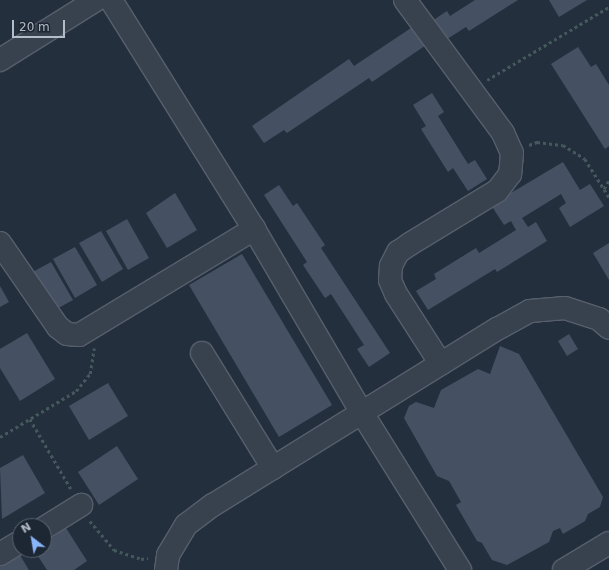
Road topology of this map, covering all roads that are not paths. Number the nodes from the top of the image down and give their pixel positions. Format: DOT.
graph roads {
  1 [pos="96,0"];
  2 [pos="111,0"];
  3 [pos="405,0"];
  4 [pos="0,60"];
  5 [pos="254,229"];
  6 [pos="0,243"];
  7 [pos="609,328"];
  8 [pos="202,353"];
  9 [pos="440,364"];
  10 [pos="362,413"];
  11 [pos="274,468"];
  12 [pos="81,505"];
  13 [pos="52,523"];
  14 [pos="609,543"];
  15 [pos="12,547"];
  16 [pos="0,554"];
  17 [pos="166,570"];
  18 [pos="460,570"];
  19 [pos="564,570"];
  1 -- 4 [label="street"];
  2 -- 5 [label="street"];
  3 -- 9 [label="street"];
  5 -- 6 [label="street"];
  5 -- 10 [label="street"];
  7 -- 9 [label="street"];
  8 -- 11 [label="street"];
  9 -- 10 [label="street"];
  10 -- 11 [label="street"];
  10 -- 18 [label="street"];
  11 -- 17 [label="street"];
  12 -- 13 [label="street"];
  14 -- 19 [label="street"];
  15 -- 16 [label="street"];
}
